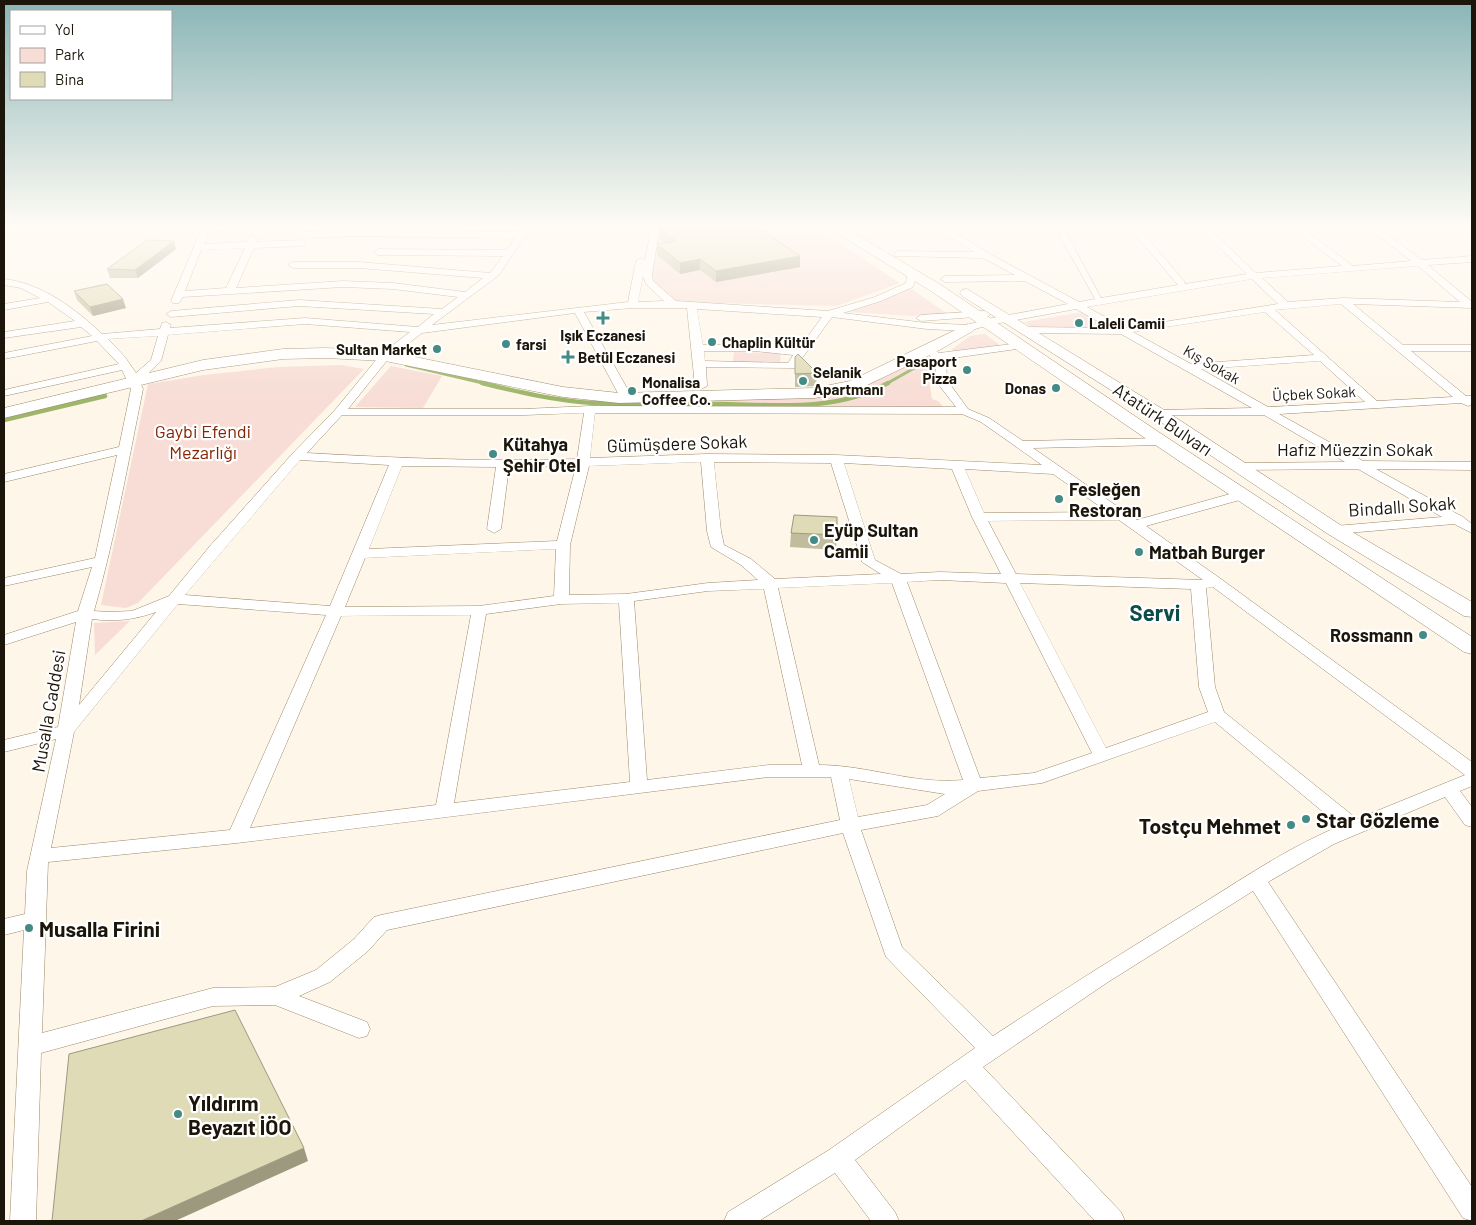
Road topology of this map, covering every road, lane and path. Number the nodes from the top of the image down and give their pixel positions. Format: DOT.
graph roads {
  1 [pos="4,282"];
  2 [pos="184,282"];
  3 [pos="234,282"];
  4 [pos="248,282"];
  5 [pos="339,282"];
  6 [pos="484,282"];
  7 [pos="637,282"];
  8 [pos="649,282"];
  9 [pos="911,282"];
  10 [pos="923,282"];
  11 [pos="950,282"];
  12 [pos="1035,282"];
  13 [pos="1089,282"];
  14 [pos="1192,282"];
  15 [pos="1212,282"];
  16 [pos="1260,282"];
  17 [pos="1443,282"];
  18 [pos="1181,283"];
  19 [pos="230,290"];
  20 [pos="179,294"];
  21 [pos="467,295"];
  22 [pos="1097,297"];
  23 [pos="49,299"];
  24 [pos="1343,301"];
  25 [pos="672,304"];
  26 [pos="1072,304"];
  27 [pos="632,305"];
  28 [pos="1471,305"];
  29 [pos="692,306"];
  30 [pos="1286,306"];
  31 [pos="4,307"];
  32 [pos="1267,308"];
  33 [pos="578,310"];
  34 [pos="445,312"];
  35 [pos="171,314"];
  36 [pos="829,314"];
  37 [pos="1005,316"];
  38 [pos="860,317"];
  39 [pos="976,321"];
  40 [pos="85,323"];
  41 [pos="422,330"];
  42 [pos="1122,331"];
  43 [pos="163,333"];
  44 [pos="4,335"];
  45 [pos="100,337"];
  46 [pos="1023,338"];
  47 [pos="698,348"];
  48 [pos="1400,348"];
  49 [pos="1472,348"];
  50 [pos="800,353"];
  51 [pos="933,353"];
  52 [pos="4,356"];
  53 [pos="385,356"];
  54 [pos="1324,358"];
  55 [pos="700,364"];
  56 [pos="125,366"];
  57 [pos="1189,367"];
  58 [pos="135,380"];
  59 [pos="700,386"];
  60 [pos="4,392"];
  61 [pos="626,397"];
  62 [pos="1470,402"];
  63 [pos="1375,405"];
  64 [pos="590,409"];
  65 [pos="964,411"];
  66 [pos="1265,411"];
  67 [pos="339,412"];
  68 [pos="1158,412"];
  69 [pos="4,413"];
  70 [pos="1160,441"];
  71 [pos="1022,445"];
  72 [pos="125,449"];
  73 [pos="297,456"];
  74 [pos="707,458"];
  75 [pos="836,459"];
  76 [pos="397,462"];
  77 [pos="503,463"];
  78 [pos="583,464"];
  79 [pos="1362,465"];
  80 [pos="957,466"];
  81 [pos="1472,466"];
  82 [pos="1238,467"];
  83 [pos="1058,470"];
  84 [pos="4,478"];
  85 [pos="1242,495"];
  86 [pos="1123,516"];
  87 [pos="979,517"];
  88 [pos="1457,520"];
  89 [pos="1472,520"];
  90 [pos="1136,525"];
  91 [pos="494,529"];
  92 [pos="1472,529"];
  93 [pos="1335,530"];
  94 [pos="563,545"];
  95 [pos="361,554"];
  96 [pos="101,561"];
  97 [pos="1010,577"];
  98 [pos="898,578"];
  99 [pos="4,582"];
  100 [pos="1216,582"];
  101 [pos="770,583"];
  102 [pos="1198,585"];
  103 [pos="626,598"];
  104 [pos="174,599"];
  105 [pos="560,600"];
  106 [pos="479,610"];
  107 [pos="334,611"];
  108 [pos="1472,611"];
  109 [pos="85,614"];
  110 [pos="4,640"];
  111 [pos="1472,647"];
  112 [pos="1217,715"];
  113 [pos="66,731"];
  114 [pos="4,746"];
  115 [pos="1102,756"];
  116 [pos="812,771"];
  117 [pos="839,771"];
  118 [pos="1472,771"];
  119 [pos="1472,779"];
  120 [pos="974,785"];
  121 [pos="639,786"];
  122 [pos="1448,789"];
  123 [pos="444,810"];
  124 [pos="1472,820"];
  125 [pos="850,825"];
  126 [pos="1355,828"];
  127 [pos="237,836"];
  128 [pos="40,856"];
  129 [pos="1256,880"];
  130 [pos="35,920"];
  131 [pos="4,927"];
  132 [pos="276,996"];
  133 [pos="360,1029"];
  134 [pos="29,1046"];
  135 [pos="991,1049"];
  136 [pos="967,1066"];
  137 [pos="838,1158"];
  138 [pos="1472,1209"];
  139 [pos="23,1221"];
  140 [pos="737,1221"];
  141 [pos="886,1221"];
  142 [pos="1112,1221"];
  1 -- 23 [label="street"];
  2 -- 20 [label="street"];
  3 -- 19 [label="street"];
  4 -- 19 [label="street"];
  5 -- 21 [label="street"];
  6 -- 21 [label="street"];
  7 -- 27 [label="street"];
  8 -- 25 [label="street"];
  9 -- 36 [label="street"];
  10 -- 39 [label="main road, Atatürk Bulvarı"];
  11 -- 37 [label="main road, Atatürk Bulvarı"];
  12 -- 26 [label="street, Kış Sokak"];
  13 -- 22 [label="street"];
  14 -- 18 [label="street"];
  15 -- 26 [label="street"];
  16 -- 30 [label="street"];
  17 -- 28 [label="street"];
  18 -- 22 [label="street"];
  19 -- 20 [label="street"];
  20 -- 35 [label="street"];
  21 -- 34 [label="street"];
  22 -- 26 [label="street"];
  23 -- 31 [label="street"];
  23 -- 40 [label="street"];
  24 -- 28 [label="street"];
  24 -- 30 [label="street"];
  24 -- 48 [label="street"];
  25 -- 27 [label="street"];
  25 -- 29 [label="street"];
  26 -- 37 [label="street"];
  26 -- 42 [label="street, Kış Sokak"];
  27 -- 33 [label="street"];
  29 -- 36 [label="street"];
  29 -- 47 [label="street"];
  30 -- 32 [label="street"];
  32 -- 42 [label="street"];
  32 -- 54 [label="street"];
  33 -- 41 [label="street"];
  33 -- 61 [label="street"];
  34 -- 35 [label="street"];
  34 -- 41 [label="street"];
  35 -- 43 [label="street"];
  36 -- 38 [label="street"];
  36 -- 50 [label="street"];
  37 -- 39 [label="street"];
  37 -- 39 [label="street"];
  37 -- 46 [label="main road, Atatürk Bulvarı"];
  38 -- 39 [label="street"];
  38 -- 39 [label="street"];
  39 -- 46 [label="main road, Atatürk Bulvarı"];
  39 -- 51 [label="main road"];
  40 -- 44 [label="street"];
  40 -- 45 [label="street"];
  41 -- 43 [label="street"];
  41 -- 53 [label="street"];
  42 -- 46 [label="street"];
  42 -- 57 [label="street, Kış Sokak"];
  43 -- 45 [label="street"];
  43 -- 58 [label="street"];
  45 -- 52 [label="street"];
  45 -- 56 [label="street"];
  46 -- 51 [label="street"];
  46 -- 68 [label="main road, Atatürk Bulvarı"];
  46 -- 70 [label="main road, Atatürk Bulvarı"];
  47 -- 50 [label="street"];
  47 -- 55 [label="street"];
  48 -- 49 [label="street"];
  48 -- 62 [label="street"];
  50 -- 55 [label="street"];
  51 -- 61 [label="main road"];
  51 -- 65 [label="street"];
  53 -- 58 [label="main road"];
  53 -- 61 [label="main road"];
  53 -- 67 [label="street"];
  54 -- 57 [label="street"];
  54 -- 63 [label="street"];
  55 -- 59 [label="street"];
  56 -- 58 [label="street"];
  56 -- 60 [label="street"];
  57 -- 66 [label="street, Kış Sokak"];
  58 -- 69 [label="main road"];
  58 -- 72 [label="street, Musalla Caddesi"];
  62 -- 63 [label="street, Üçbek Sokak"];
  63 -- 66 [label="street, Üçbek Sokak"];
  64 -- 65 [label="street"];
  64 -- 67 [label="street"];
  64 -- 78 [label="street"];
  65 -- 71 [label="street"];
  66 -- 68 [label="street, Üçbek Sokak"];
  66 -- 79 [label="street, Kış Sokak"];
  67 -- 73 [label="street"];
  68 -- 82 [label="main road, Atatürk Bulvarı"];
  70 -- 71 [label="street"];
  70 -- 85 [label="main road, Atatürk Bulvarı"];
  71 -- 83 [label="street"];
  72 -- 84 [label="street"];
  72 -- 96 [label="street, Musalla Caddesi"];
  73 -- 76 [label="street, Gümüşdere Sokak"];
  73 -- 104 [label="street"];
  74 -- 75 [label="street, Gümüşdere Sokak"];
  74 -- 78 [label="street, Gümüşdere Sokak"];
  74 -- 101 [label="street"];
  75 -- 80 [label="street, Gümüşdere Sokak"];
  75 -- 98 [label="street"];
  76 -- 77 [label="street, Gümüşdere Sokak"];
  76 -- 95 [label="street"];
  77 -- 78 [label="street, Gümüşdere Sokak"];
  77 -- 91 [label="street"];
  78 -- 94 [label="street"];
  79 -- 81 [label="street, Hafız Müezzin Sokak"];
  79 -- 82 [label="street, Hafız Müezzin Sokak"];
  79 -- 88 [label="street, Kış Sokak"];
  80 -- 83 [label="street, Gümüşdere Sokak"];
  80 -- 87 [label="street"];
  82 -- 93 [label="main road, Atatürk Bulvarı"];
  83 -- 86 [label="street"];
  85 -- 90 [label="street"];
  85 -- 111 [label="main road, Atatürk Bulvarı"];
  86 -- 87 [label="street"];
  86 -- 90 [label="street"];
  87 -- 97 [label="street"];
  88 -- 89 [label="street, Bindallı Sokak"];
  88 -- 92 [label="street, Kış Sokak"];
  88 -- 93 [label="street, Bindallı Sokak"];
  90 -- 100 [label="street"];
  93 -- 108 [label="main road, Atatürk Bulvarı"];
  94 -- 95 [label="street"];
  94 -- 105 [label="street"];
  95 -- 107 [label="street"];
  96 -- 99 [label="street"];
  96 -- 109 [label="street, Musalla Caddesi"];
  97 -- 98 [label="street"];
  97 -- 102 [label="street"];
  97 -- 115 [label="street"];
  98 -- 101 [label="street"];
  98 -- 120 [label="street"];
  100 -- 102 [label="street"];
  100 -- 118 [label="street"];
  101 -- 103 [label="street"];
  101 -- 116 [label="street"];
  102 -- 112 [label="street"];
  103 -- 105 [label="street"];
  103 -- 121 [label="street"];
  104 -- 107 [label="street"];
  104 -- 109 [label="street"];
  104 -- 113 [label="street"];
  105 -- 106 [label="street"];
  106 -- 107 [label="street"];
  106 -- 123 [label="street"];
  107 -- 127 [label="street"];
  109 -- 110 [label="street"];
  109 -- 113 [label="street, Musalla Caddesi"];
  112 -- 115 [label="street"];
  112 -- 126 [label="street"];
  113 -- 114 [label="street"];
  113 -- 128 [label="street, Musalla Caddesi"];
  115 -- 120 [label="street"];
  116 -- 117 [label="street"];
  116 -- 121 [label="street"];
  117 -- 120 [label="street"];
  117 -- 125 [label="street"];
  119 -- 122 [label="street"];
  120 -- 125 [label="street"];
  121 -- 123 [label="street"];
  122 -- 124 [label="street"];
  122 -- 126 [label="street"];
  123 -- 127 [label="street"];
  125 -- 132 [label="street"];
  125 -- 135 [label="street"];
  126 -- 129 [label="street"];
  127 -- 128 [label="street"];
  128 -- 130 [label="street, Musalla Caddesi"];
  129 -- 135 [label="street"];
  129 -- 138 [label="street"];
  130 -- 131 [label="street"];
  130 -- 134 [label="street, Musalla Caddesi"];
  132 -- 133 [label="street"];
  132 -- 134 [label="street"];
  134 -- 139 [label="street, Musalla Caddesi"];
  135 -- 136 [label="street"];
  136 -- 137 [label="street"];
  136 -- 142 [label="street"];
  137 -- 140 [label="street"];
  137 -- 141 [label="street"];
}
